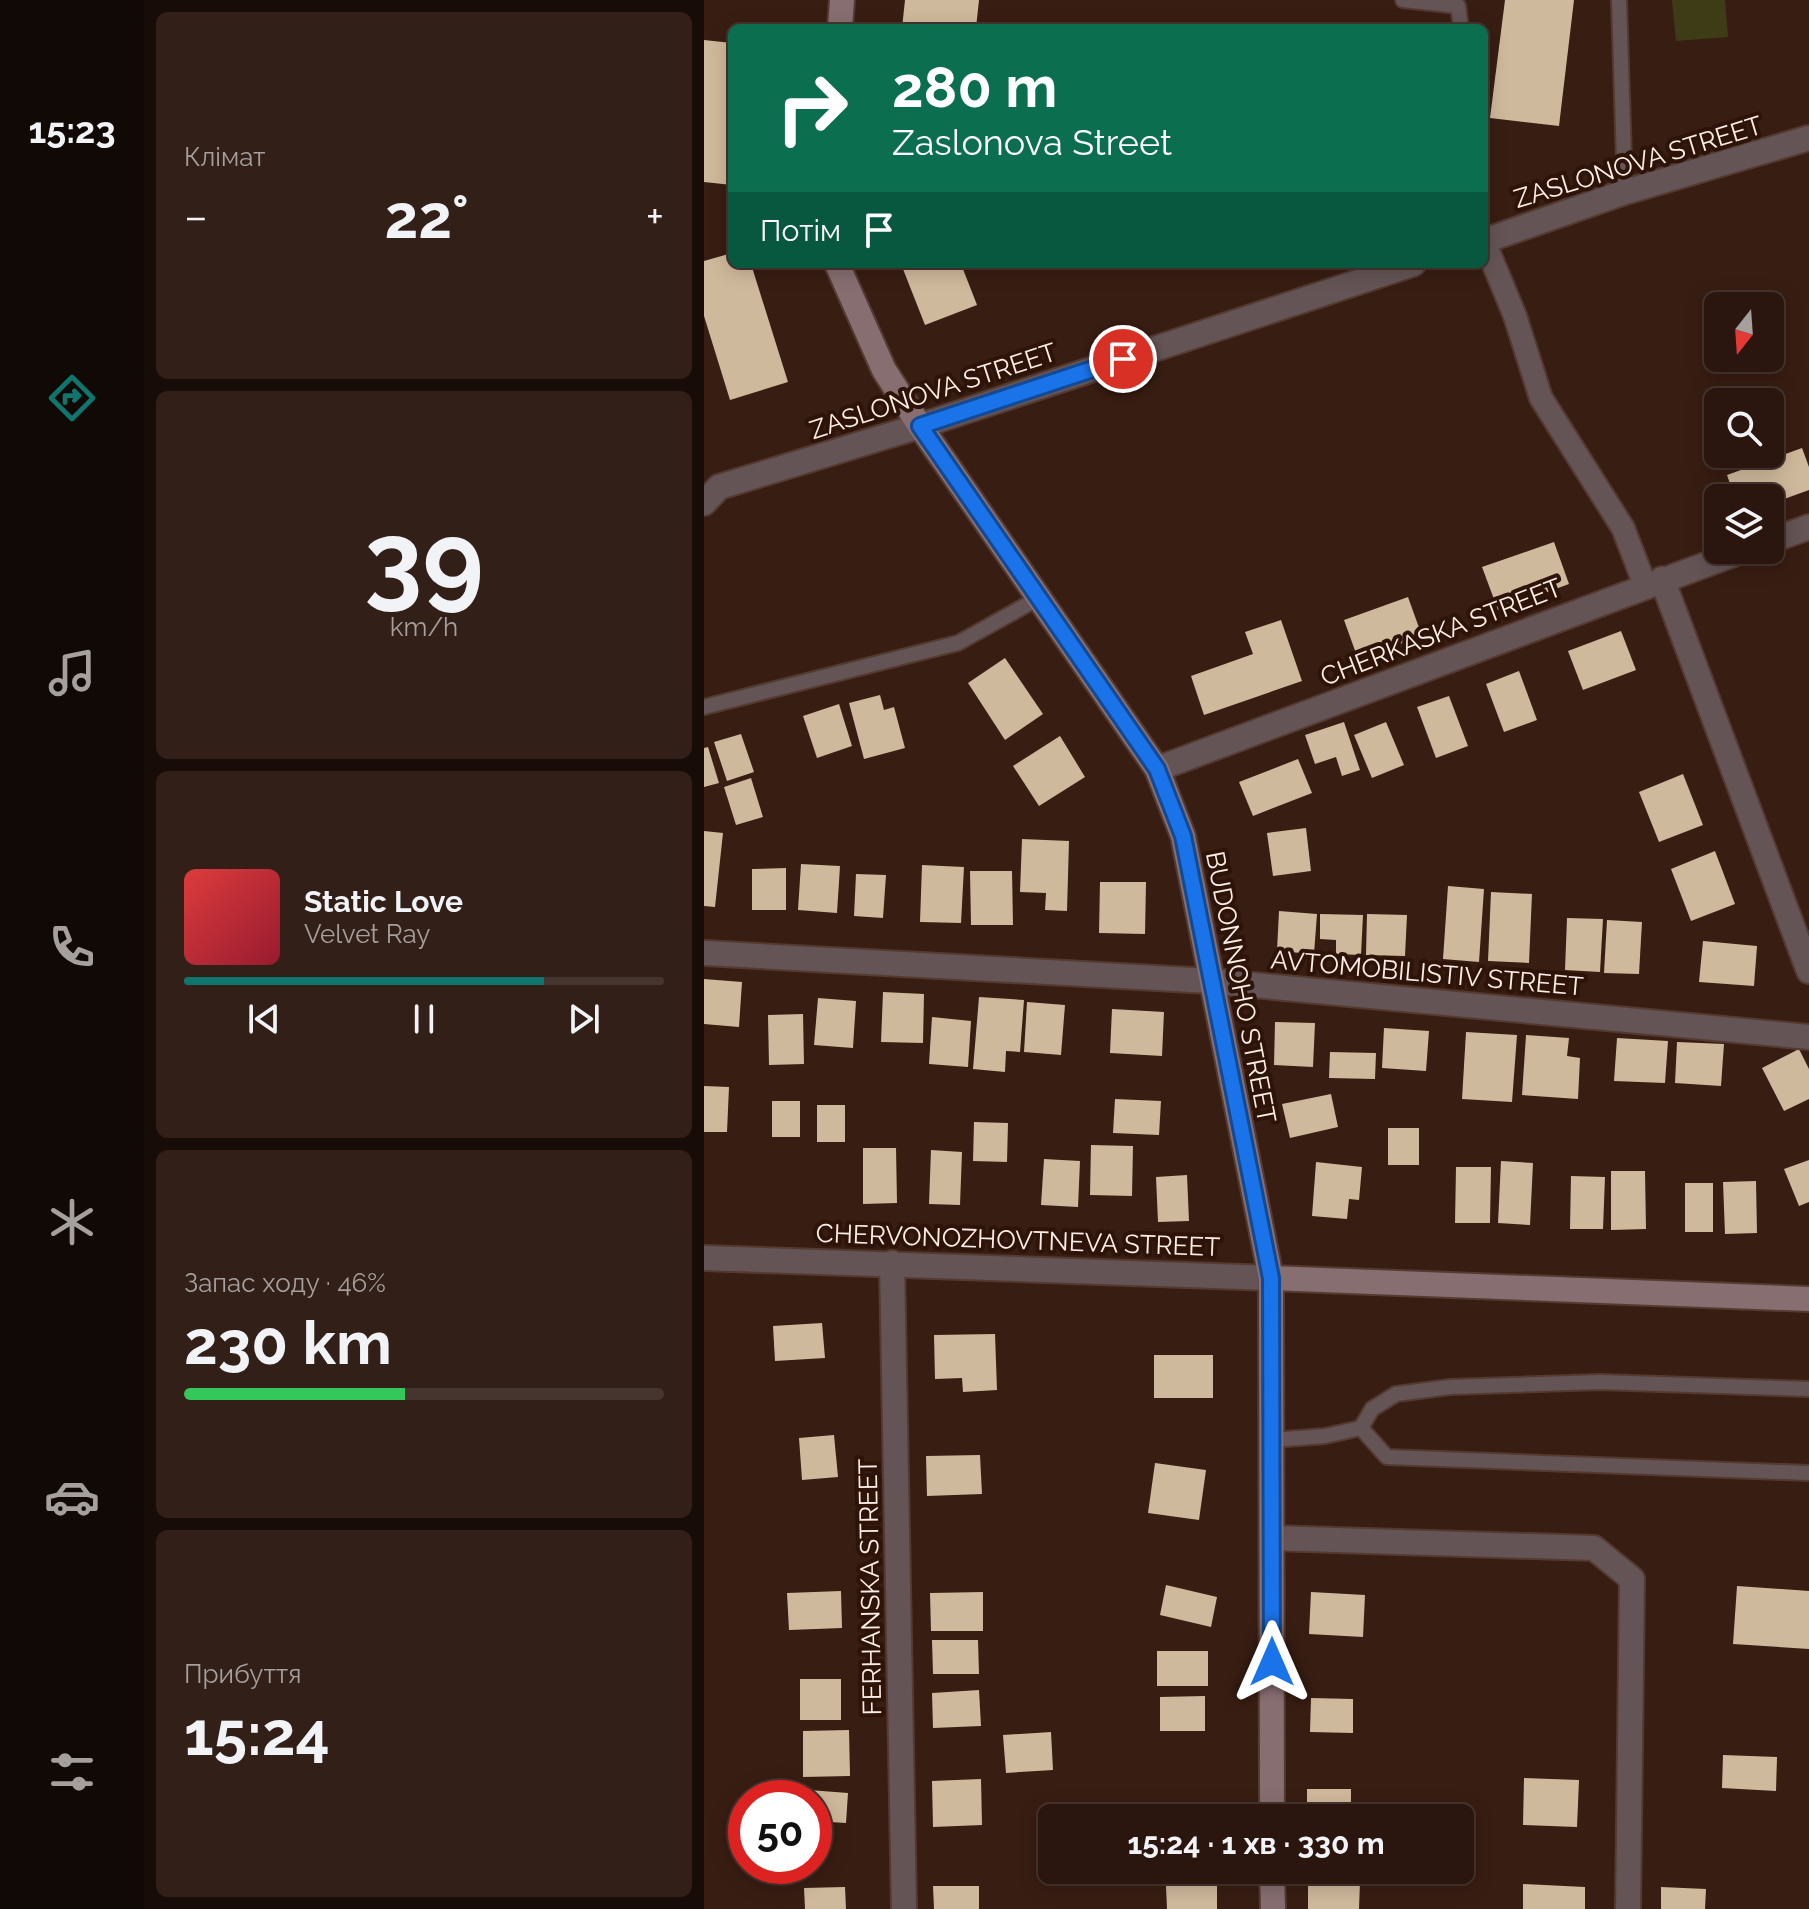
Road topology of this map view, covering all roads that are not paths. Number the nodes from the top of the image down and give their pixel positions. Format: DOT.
graph roads {
  1 [pos="842,0"];
  2 [pos="1403,0"];
  3 [pos="1619,0"];
  4 [pos="840,24"];
  5 [pos="1460,24"];
  6 [pos="1809,138"];
  7 [pos="1625,192"];
  8 [pos="1488,240"];
  9 [pos="1488,251"];
  10 [pos="839,268"];
  11 [pos="1401,268"];
  12 [pos="920,426"];
  13 [pos="704,503"];
  14 [pos="1809,527"];
  15 [pos="1784,536"];
  16 [pos="1705,564"];
  17 [pos="1654,582"];
  18 [pos="1039,598"];
  19 [pos="704,707"];
  20 [pos="1157,769"];
  21 [pos="704,953"];
  22 [pos="1809,971"];
  23 [pos="1210,981"];
  24 [pos="1809,1037"];
  25 [pos="704,1258"];
  26 [pos="892,1263"];
  27 [pos="1271,1278"];
  28 [pos="1809,1299"];
  29 [pos="1809,1389"];
  30 [pos="1361,1428"];
  31 [pos="1273,1440"];
  32 [pos="1809,1473"];
  33 [pos="1272,1538"];
  34 [pos="1272,1804"];
  35 [pos="1272,1884"];
  36 [pos="904,1909"];
  37 [pos="1273,1909"];
  38 [pos="1628,1909"];
  1 -- 4 [label="main road"];
  2 -- 5 [label="lane"];
  3 -- 7 [label="lane"];
  6 -- 7 [label="street, ZASLONOVA STREET"];
  7 -- 8 [label="street, ZASLONOVA STREET"];
  9 -- 17 [label="street"];
  10 -- 12 [label="main road, BUDONNOHO STREET"];
  11 -- 12 [label="street, ZASLONOVA STREET"];
  12 -- 13 [label="street, ZASLONOVA STREET"];
  12 -- 18 [label="main road, BUDONNOHO STREET"];
  14 -- 15 [label="street"];
  16 -- 17 [label="street, CHERKASKA STREET"];
  17 -- 20 [label="street, CHERKASKA STREET"];
  17 -- 22 [label="street"];
  18 -- 19 [label="lane"];
  18 -- 20 [label="main road, BUDONNOHO STREET"];
  20 -- 23 [label="main road, BUDONNOHO STREET"];
  21 -- 23 [label="street, AVTOMOBILISTIV STREET"];
  23 -- 24 [label="street, AVTOMOBILISTIV STREET"];
  23 -- 27 [label="main road, BUDONNOHO STREET"];
  25 -- 26 [label="street, CHERVONOZHOVTNEVA STREET"];
  26 -- 27 [label="street, CHERVONOZHOVTNEVA STREET"];
  26 -- 36 [label="street, FERHANSKA STREET"];
  27 -- 28 [label="main road, CHERVONOZHOVTNEVA STREET"];
  27 -- 31 [label="main road, BUDONNOHO STREET"];
  29 -- 30 [label="lane"];
  30 -- 31 [label="lane"];
  30 -- 32 [label="lane"];
  31 -- 33 [label="main road, BUDONNOHO STREET"];
  33 -- 34 [label="main road, BUDONNOHO STREET"];
  33 -- 38 [label="street"];
  35 -- 37 [label="main road"];
}
